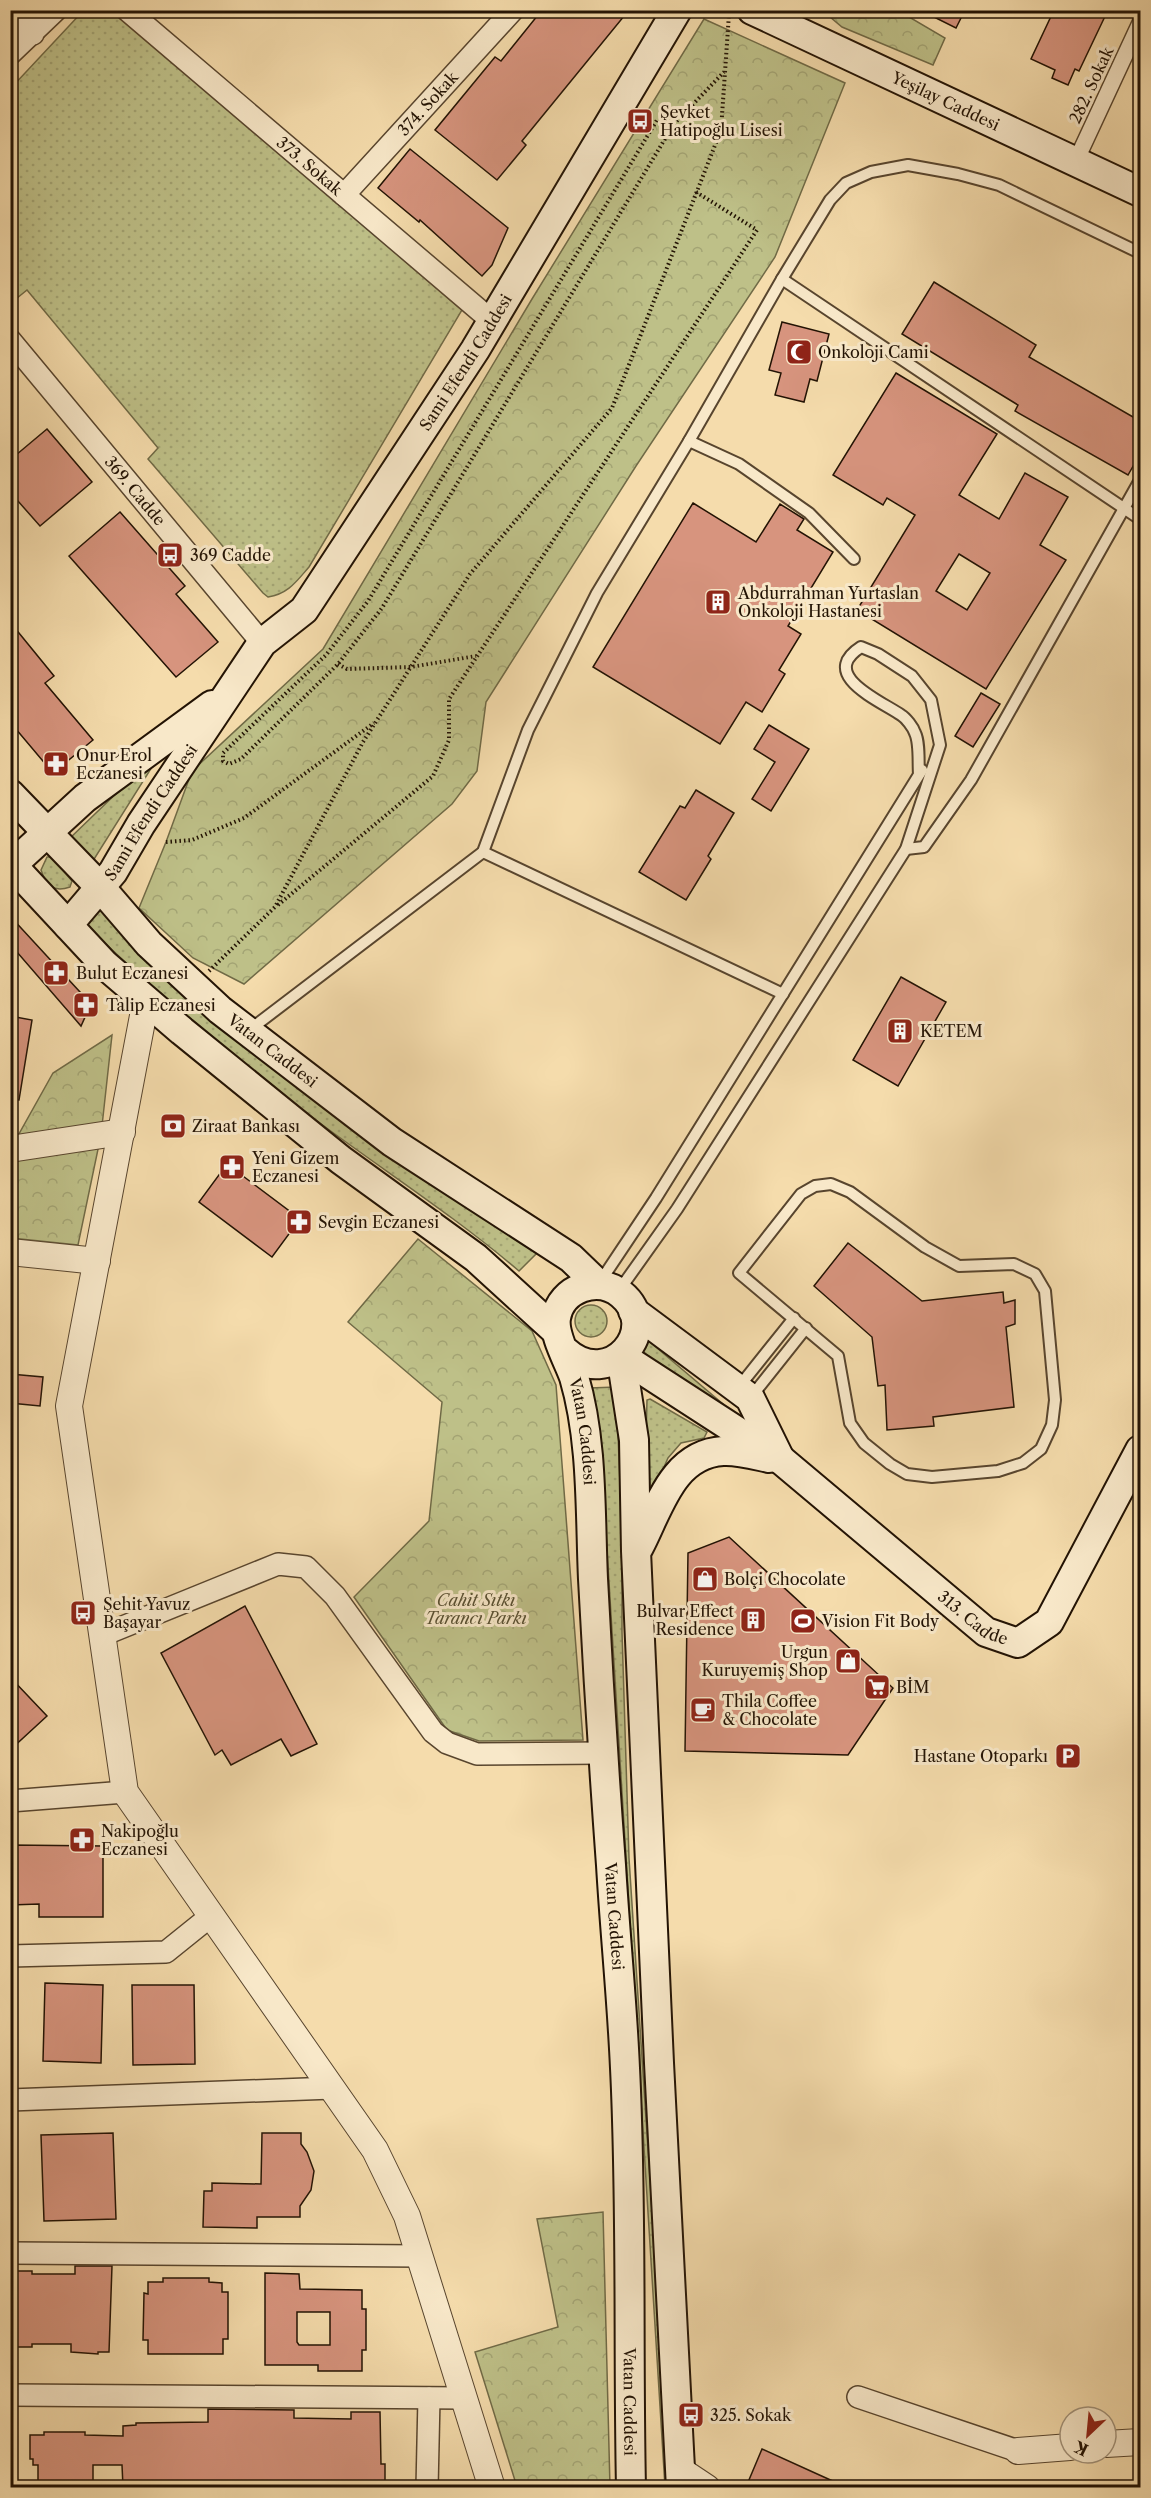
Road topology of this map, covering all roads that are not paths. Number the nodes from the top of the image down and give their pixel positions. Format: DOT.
graph roads {
  1 [pos="12,10"];
  2 [pos="56,10"];
  3 [pos="127,10"];
  4 [pos="677,10"];
  5 [pos="752,10"];
  6 [pos="505,13"];
  7 [pos="1140,23"];
  8 [pos="33,34"];
  9 [pos="10,54"];
  10 [pos="1075,163"];
  11 [pos="1140,192"];
  12 [pos="344,195"];
  13 [pos="1140,253"];
  14 [pos="782,279"];
  15 [pos="492,321"];
  16 [pos="10,340"];
  17 [pos="689,441"];
  18 [pos="1140,480"];
  19 [pos="1123,509"];
  20 [pos="1140,519"];
  21 [pos="854,559"];
  22 [pos="262,643"];
  23 [pos="226,694"];
  24 [pos="939,745"];
  25 [pos="919,774"];
  26 [pos="10,794"];
  27 [pos="47,832"];
  28 [pos="906,849"];
  29 [pos="483,852"];
  30 [pos="11,864"];
  31 [pos="100,887"];
  32 [pos="68,925"];
  33 [pos="783,994"];
  34 [pos="146,1000"];
  35 [pos="247,1032"];
  36 [pos="122,1132"];
  37 [pos="10,1149"];
  38 [pos="10,1252"];
  39 [pos="97,1261"];
  40 [pos="617,1296"];
  41 [pos="794,1318"];
  42 [pos="806,1328"];
  43 [pos="560,1341"];
  44 [pos="621,1356"];
  45 [pos="744,1393"];
  46 [pos="1140,1450"];
  47 [pos="780,1460"];
  48 [pos="636,1551"];
  49 [pos="103,1635"];
  50 [pos="602,1753"];
  51 [pos="125,1792"];
  52 [pos="10,1801"];
  53 [pos="212,1916"];
  54 [pos="10,1956"];
  55 [pos="332,2088"];
  56 [pos="10,2100"];
  57 [pos="10,2253"];
  58 [pos="420,2256"];
  59 [pos="10,2395"];
  60 [pos="858,2397"];
  61 [pos="429,2398"];
  62 [pos="464,2398"];
  63 [pos="1140,2442"];
  64 [pos="1118,2443"];
  65 [pos="1058,2448"];
  66 [pos="1018,2451"];
  67 [pos="681,2479"];
  68 [pos="427,2487"];
  69 [pos="492,2487"];
  70 [pos="630,2487"];
  71 [pos="707,2487"];
  1 -- 8 [label="street"];
  2 -- 8 [label="street"];
  3 -- 12 [label="street, 373. Sokak"];
  4 -- 15 [label="main road, Sami Efendi Caddesi"];
  5 -- 10 [label="main road, Yeşilay Caddesi"];
  6 -- 12 [label="street, 374. Sokak"];
  7 -- 10 [label="street, 282. Sokak"];
  8 -- 9 [label="street"];
  10 -- 11 [label="main road, Yeşilay Caddesi"];
  12 -- 15 [label="street, 373. Sokak"];
  13 -- 14 [label="lane"];
  14 -- 17 [label="lane"];
  14 -- 19 [label="lane"];
  15 -- 22 [label="main road, Sami Efendi Caddesi"];
  16 -- 22 [label="street, 369. Cadde"];
  17 -- 21 [label="lane"];
  17 -- 29 [label="lane"];
  18 -- 19 [label="lane"];
  19 -- 20 [label="lane"];
  19 -- 28 [label="lane"];
  22 -- 23 [label="main road, Sami Efendi Caddesi"];
  23 -- 27 [label="main road, Sami Efendi Caddesi"];
  23 -- 31 [label="main road, Sami Efendi Caddesi"];
  24 -- 25 [label="lane"];
  24 -- 25 [label="lane"];
  24 -- 28 [label="lane"];
  25 -- 33 [label="lane"];
  26 -- 27 [label="main road, Vatan Caddesi"];
  27 -- 30 [label="main road, Sami Efendi Caddesi"];
  27 -- 31 [label="main road, Vatan Caddesi"];
  28 -- 40 [label="lane"];
  29 -- 33 [label="lane"];
  29 -- 35 [label="lane"];
  30 -- 32 [label="main road, Vatan Caddesi"];
  31 -- 32 [label="main road, Sami Efendi Caddesi"];
  31 -- 35 [label="main road, Vatan Caddesi"];
  32 -- 34 [label="main road, Vatan Caddesi"];
  33 -- 40 [label="lane"];
  34 -- 36 [label="street"];
  34 -- 43 [label="main road, Vatan Caddesi"];
  35 -- 40 [label="main road, Vatan Caddesi"];
  36 -- 37 [label="street"];
  36 -- 39 [label="street"];
  38 -- 39 [label="street"];
  39 -- 49 [label="street"];
  40 -- 43 [label="main road, Vatan Caddesi"];
  40 -- 44 [label="main road"];
  40 -- 45 [label="main road, 313. Cadde"];
  41 -- 42 [label="lane"];
  41 -- 42 [label="lane"];
  41 -- 45 [label="lane"];
  42 -- 45 [label="lane"];
  43 -- 44 [label="main road, Vatan Caddesi"];
  43 -- 50 [label="main road, Vatan Caddesi"];
  44 -- 47 [label="main road, 313. Cadde"];
  44 -- 48 [label="main road"];
  45 -- 47 [label="main road, 313. Cadde"];
  46 -- 47 [label="main road, 313. Cadde"];
  47 -- 48 [label="main road"];
  48 -- 67 [label="main road"];
  49 -- 50 [label="street"];
  49 -- 51 [label="street"];
  50 -- 70 [label="main road, Vatan Caddesi"];
  51 -- 52 [label="street"];
  51 -- 53 [label="street"];
  53 -- 54 [label="street"];
  53 -- 55 [label="street"];
  55 -- 56 [label="street"];
  55 -- 58 [label="street"];
  57 -- 58 [label="street"];
  58 -- 62 [label="street"];
  59 -- 61 [label="street"];
  60 -- 66 [label="street"];
  61 -- 62 [label="street"];
  61 -- 68 [label="street"];
  62 -- 69 [label="street"];
  63 -- 64 [label="street"];
  65 -- 66 [label="street"];
  67 -- 71 [label="street"];
}
